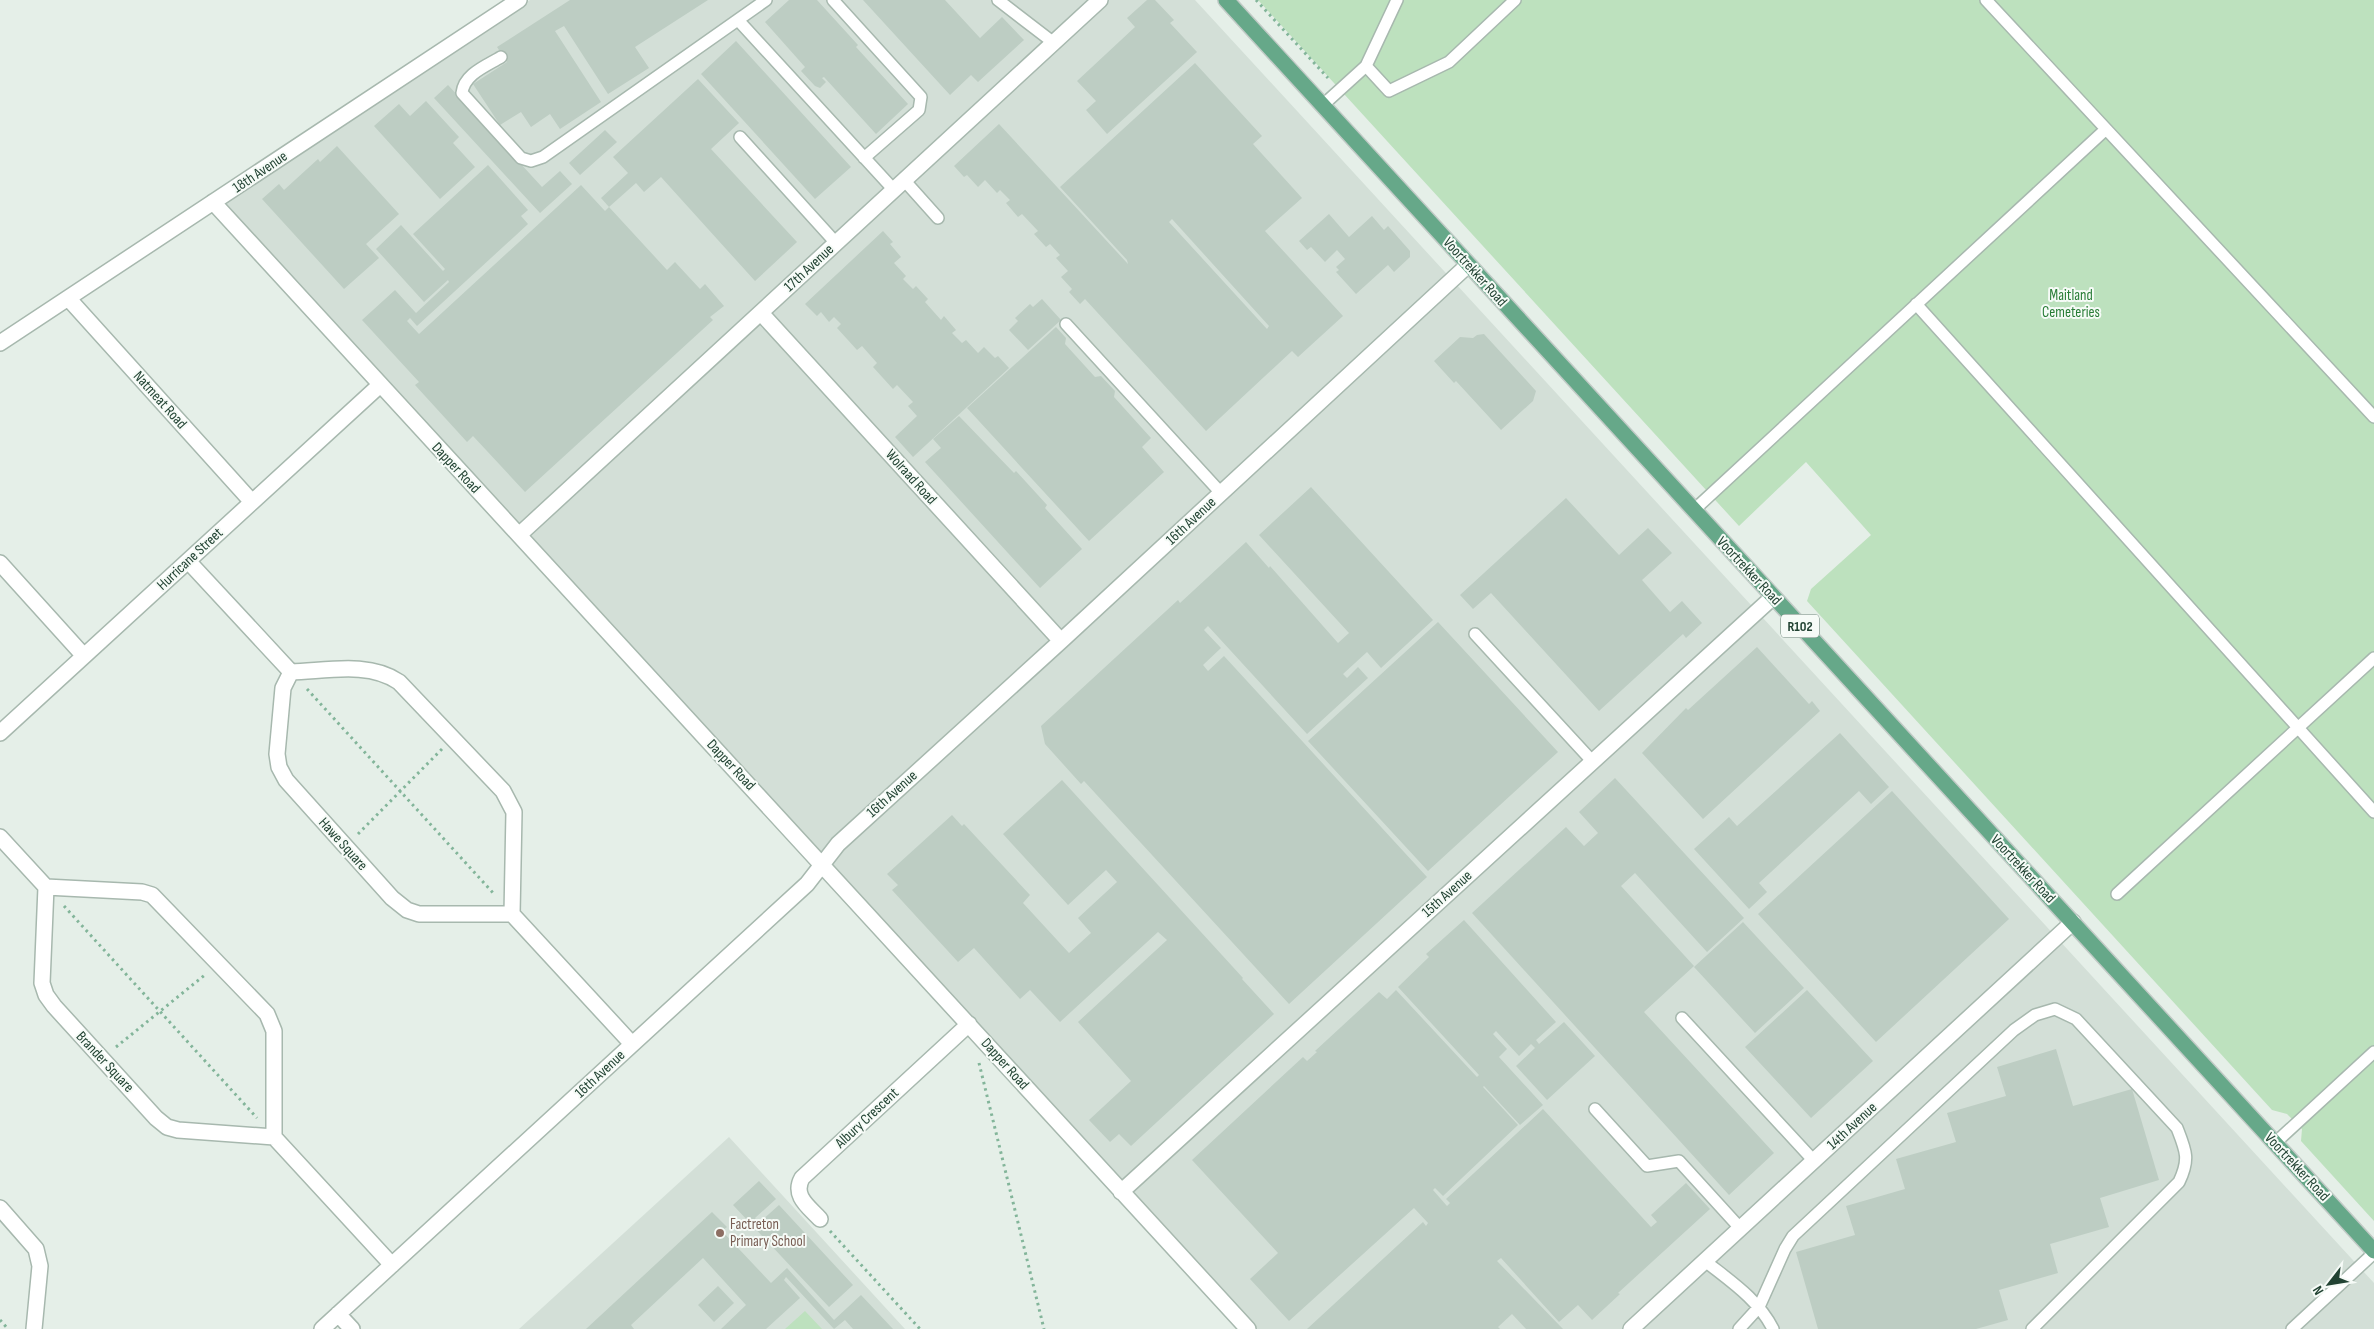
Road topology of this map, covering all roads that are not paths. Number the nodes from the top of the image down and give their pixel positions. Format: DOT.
graph roads {
  1 [pos="519,0"];
  2 [pos="766,0"];
  3 [pos="834,0"];
  4 [pos="998,0"];
  5 [pos="1100,0"];
  6 [pos="1226,0"];
  7 [pos="1397,0"];
  8 [pos="1515,0"];
  9 [pos="1986,0"];
  10 [pos="738,20"];
  11 [pos="1054,43"];
  12 [pos="501,57"];
  13 [pos="1366,66"];
  14 [pos="1323,105"];
  15 [pos="2105,130"];
  16 [pos="740,138"];
  17 [pos="864,158"];
  18 [pos="899,185"];
  19 [pos="213,202"];
  20 [pos="938,218"];
  21 [pos="836,243"];
  22 [pos="1468,265"];
  23 [pos="68,298"];
  24 [pos="1916,304"];
  25 [pos="760,313"];
  26 [pos="1066,324"];
  27 [pos="0,342"];
  28 [pos="380,385"];
  29 [pos="2374,417"];
  30 [pos="1221,493"];
  31 [pos="252,502"];
  32 [pos="1694,510"];
  33 [pos="519,535"];
  34 [pos="188,561"];
  35 [pos="0,563"];
  36 [pos="1773,597"];
  37 [pos="1475,634"];
  38 [pos="1061,641"];
  39 [pos="84,656"];
  40 [pos="2374,658"];
  41 [pos="291,672"];
  42 [pos="2299,729"];
  43 [pos="0,733"];
  44 [pos="1593,762"];
  45 [pos="2374,812"];
  46 [pos="0,837"];
  47 [pos="822,864"];
  48 [pos="46,887"];
  49 [pos="2117,894"];
  50 [pos="512,914"];
  51 [pos="2073,922"];
  52 [pos="1682,1018"];
  53 [pos="969,1024"];
  54 [pos="632,1044"];
  55 [pos="2374,1052"];
  56 [pos="1595,1109"];
  57 [pos="274,1137"];
  58 [pos="2275,1143"];
  59 [pos="1814,1161"];
  60 [pos="1122,1192"];
  61 [pos="0,1208"];
  62 [pos="820,1219"];
  63 [pos="1740,1228"];
  64 [pos="2374,1252"];
  65 [pos="1704,1261"];
  66 [pos="392,1265"];
  67 [pos="1759,1307"];
  68 [pos="338,1314"];
  69 [pos="34,1329"];
  70 [pos="322,1329"];
  71 [pos="352,1329"];
  72 [pos="1248,1329"];
  73 [pos="1631,1329"];
  74 [pos="1739,1329"];
  75 [pos="1773,1329"];
  76 [pos="2032,1329"];
  77 [pos="2292,1329"];
  1 -- 19 [label="street, 18th Avenue"];
  2 -- 10 [label="lane"];
  3 -- 17 [label="lane"];
  4 -- 11 [label="lane"];
  5 -- 11 [label="street, 17th Avenue"];
  6 -- 14 [label="main road, Voortrekker Road / R102"];
  7 -- 13 [label="lane"];
  8 -- 13 [label="lane"];
  9 -- 15 [label="lane"];
  10 -- 12 [label="lane"];
  10 -- 17 [label="lane"];
  11 -- 18 [label="street, 17th Avenue"];
  13 -- 14 [label="lane"];
  14 -- 22 [label="main road, Voortrekker Road / R102"];
  15 -- 24 [label="lane"];
  15 -- 29 [label="lane"];
  16 -- 21 [label="lane"];
  17 -- 18 [label="lane"];
  18 -- 20 [label="lane"];
  18 -- 21 [label="street, 17th Avenue"];
  19 -- 23 [label="street, 18th Avenue"];
  19 -- 28 [label="street, Dapper Road"];
  21 -- 25 [label="street, 17th Avenue"];
  22 -- 30 [label="street, 16th Avenue"];
  22 -- 32 [label="main road, Voortrekker Road / R102"];
  23 -- 27 [label="street, 18th Avenue"];
  23 -- 31 [label="street, Natmeat Road"];
  24 -- 32 [label="lane"];
  24 -- 42 [label="lane"];
  25 -- 33 [label="street, 17th Avenue"];
  25 -- 38 [label="street, Wolraad Road"];
  26 -- 30 [label="lane"];
  28 -- 31 [label="street, Hurricane Street"];
  28 -- 33 [label="street, Dapper Road"];
  30 -- 38 [label="street, 16th Avenue"];
  31 -- 34 [label="street, Hurricane Street"];
  32 -- 36 [label="main road, Voortrekker Road / R102"];
  33 -- 47 [label="street, Dapper Road"];
  34 -- 39 [label="street, Hurricane Street"];
  34 -- 41 [label="street"];
  35 -- 39 [label="street"];
  36 -- 44 [label="street, 15th Avenue"];
  36 -- 51 [label="main road, Voortrekker Road / R102"];
  37 -- 44 [label="lane"];
  38 -- 47 [label="street, 16th Avenue"];
  39 -- 43 [label="street, Hurricane Street"];
  40 -- 42 [label="lane"];
  41 -- 50 [label="street"];
  41 -- 50 [label="street, Hawe Square"];
  42 -- 45 [label="lane"];
  42 -- 49 [label="lane"];
  44 -- 60 [label="street, 15th Avenue"];
  46 -- 48 [label="street"];
  47 -- 53 [label="street, Dapper Road"];
  47 -- 54 [label="street, 16th Avenue"];
  48 -- 57 [label="street, Brander Square"];
  48 -- 57 [label="street"];
  50 -- 54 [label="street"];
  51 -- 58 [label="main road, Voortrekker Road / R102"];
  51 -- 59 [label="street, 14th Avenue"];
  52 -- 59 [label="lane"];
  53 -- 60 [label="street, Dapper Road"];
  53 -- 62 [label="street, Albury Crescent"];
  54 -- 66 [label="street, 16th Avenue"];
  55 -- 58 [label="lane"];
  56 -- 63 [label="lane"];
  57 -- 66 [label="street"];
  58 -- 64 [label="main road, Voortrekker Road / R102"];
  59 -- 63 [label="street, 14th Avenue"];
  60 -- 72 [label="street, Dapper Road"];
  61 -- 69 [label="street"];
  63 -- 65 [label="street, 14th Avenue"];
  64 -- 77 [label="lane"];
  65 -- 67 [label="lane"];
  65 -- 73 [label="street, 14th Avenue"];
  66 -- 68 [label="street, 16th Avenue"];
  67 -- 74 [label="lane"];
  67 -- 75 [label="lane"];
  67 -- 76 [label="lane"];
  68 -- 70 [label="street, 16th Avenue"];
  68 -- 71 [label="street"];
}
